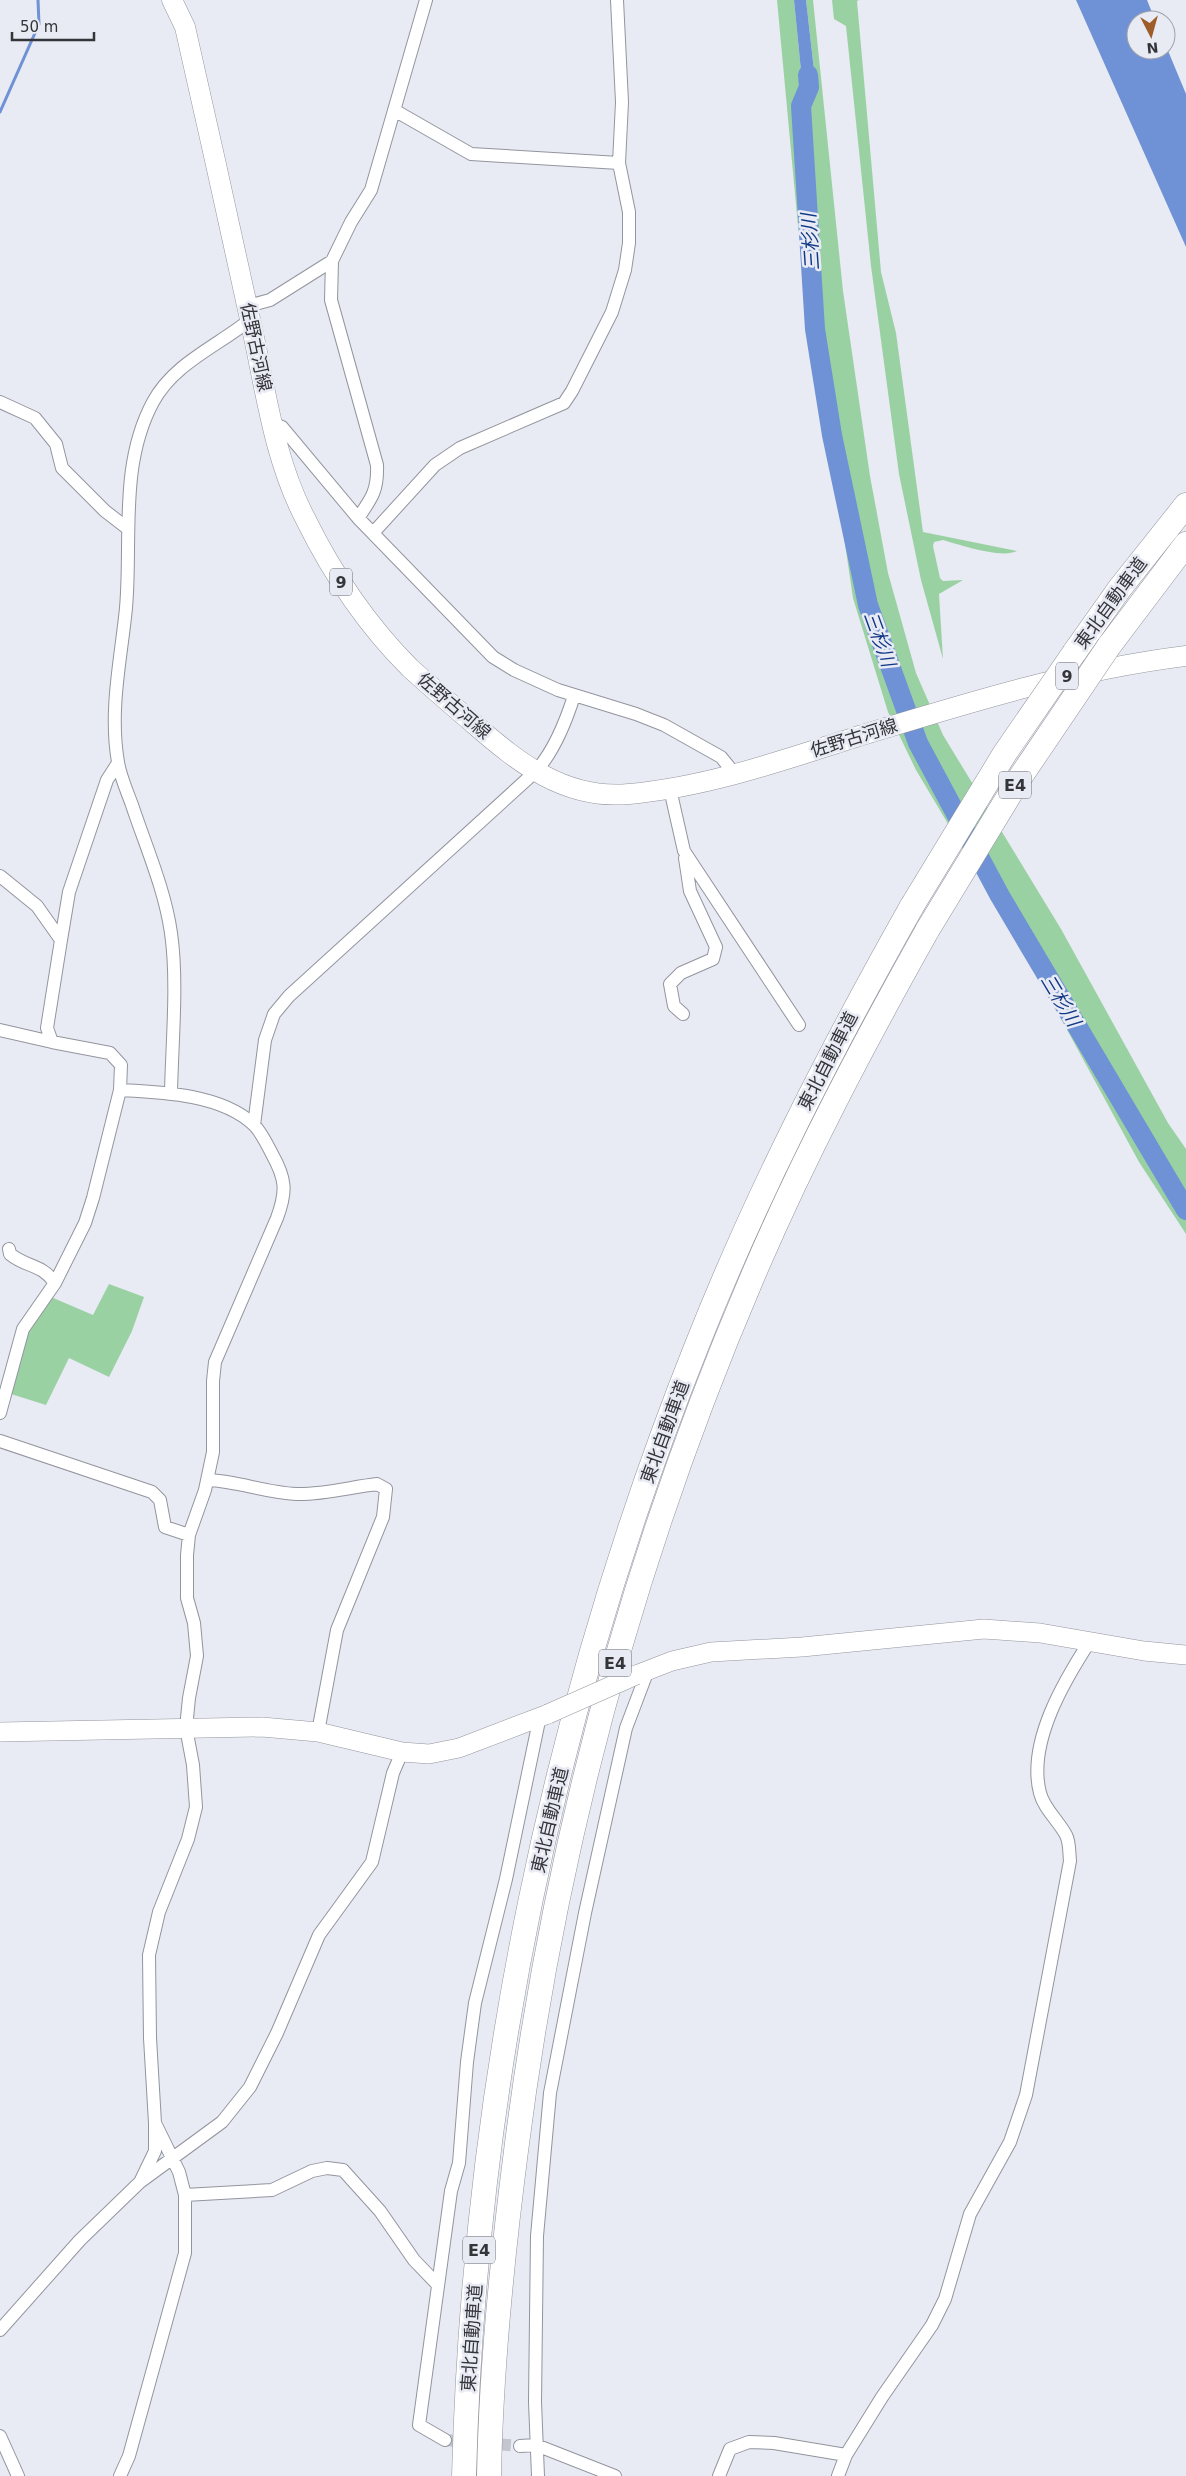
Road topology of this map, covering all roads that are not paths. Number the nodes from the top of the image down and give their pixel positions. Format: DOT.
graph roads {
  1 [pos="172,0"];
  2 [pos="426,0"];
  3 [pos="617,0"];
  4 [pos="394,110"];
  5 [pos="619,163"];
  6 [pos="332,261"];
  7 [pos="249,313"];
  8 [pos="0,402"];
  9 [pos="272,423"];
  10 [pos="1186,505"];
  11 [pos="358,518"];
  12 [pos="127,528"];
  13 [pos="374,533"];
  14 [pos="1186,544"];
  15 [pos="1186,656"];
  16 [pos="574,696"];
  17 [pos="118,763"];
  18 [pos="535,772"];
  19 [pos="734,773"];
  20 [pos="670,789"];
  21 [pos="684,850"];
  22 [pos="0,876"];
  23 [pos="61,940"];
  24 [pos="683,1014"];
  25 [pos="799,1025"];
  26 [pos="0,1030"];
  27 [pos="52,1042"];
  28 [pos="120,1090"];
  29 [pos="171,1092"];
  30 [pos="254,1125"];
  31 [pos="9,1248"];
  32 [pos="54,1283"];
  33 [pos="0,1413"];
  34 [pos="0,1441"];
  35 [pos="208,1480"];
  36 [pos="189,1535"];
  37 [pos="1090,1641"];
  38 [pos="1186,1655"];
  39 [pos="642,1672"];
  40 [pos="544,1715"];
  41 [pos="186,1728"];
  42 [pos="0,1732"];
  43 [pos="318,1732"];
  44 [pos="402,1752"];
  45 [pos="508,2025"];
  46 [pos="155,2122"];
  47 [pos="173,2158"];
  48 [pos="140,2182"];
  49 [pos="185,2195"];
  50 [pos="506,2224"];
  51 [pos="438,2285"];
  52 [pos="0,2330"];
  53 [pos="0,2436"];
  54 [pos="446,2440"];
  55 [pos="536,2445"];
  56 [pos="520,2446"];
  57 [pos="846,2455"];
  58 [pos="18,2476"];
  59 [pos="120,2476"];
  60 [pos="450,2476"];
  61 [pos="464,2476"];
  62 [pos="489,2476"];
  63 [pos="506,2476"];
  64 [pos="538,2476"];
  65 [pos="615,2476"];
  66 [pos="720,2476"];
  67 [pos="838,2476"];
  1 -- 7 [label="main road, 佐野古河線 / 9"];
  2 -- 4 [label="street"];
  3 -- 5 [label="street"];
  4 -- 5 [label="street"];
  4 -- 6 [label="street"];
  5 -- 13 [label="street"];
  6 -- 7 [label="street"];
  6 -- 11 [label="street"];
  7 -- 9 [label="main road, 佐野古河線 / 9"];
  7 -- 12 [label="street"];
  8 -- 12 [label="street"];
  9 -- 11 [label="street"];
  9 -- 18 [label="main road, 佐野古河線 / 9"];
  10 -- 45 [label="highway, 東北自動車道 / E4, bridge"];
  11 -- 13 [label="street"];
  12 -- 17 [label="street"];
  13 -- 16 [label="street"];
  14 -- 50 [label="highway, 東北自動車道 / E4, bridge"];
  15 -- 19 [label="main road, 佐野古河線 / 9"];
  16 -- 18 [label="street"];
  16 -- 19 [label="street"];
  17 -- 23 [label="street"];
  17 -- 29 [label="street"];
  18 -- 20 [label="main road, 佐野古河線 / 9"];
  18 -- 30 [label="street"];
  19 -- 20 [label="main road, 佐野古河線 / 9"];
  20 -- 21 [label="street"];
  21 -- 24 [label="street"];
  21 -- 25 [label="street"];
  22 -- 23 [label="street"];
  23 -- 27 [label="street"];
  26 -- 27 [label="street"];
  27 -- 28 [label="street"];
  28 -- 29 [label="street"];
  28 -- 32 [label="street"];
  29 -- 30 [label="street"];
  30 -- 35 [label="street"];
  31 -- 32 [label="street"];
  32 -- 33 [label="street"];
  34 -- 36 [label="street"];
  35 -- 36 [label="street"];
  35 -- 43 [label="street"];
  36 -- 41 [label="street"];
  37 -- 38 [label="street"];
  37 -- 39 [label="street"];
  37 -- 57 [label="street"];
  39 -- 40 [label="street, bridge"];
  39 -- 55 [label="street"];
  40 -- 44 [label="street"];
  40 -- 51 [label="street"];
  41 -- 42 [label="street"];
  41 -- 43 [label="street"];
  41 -- 46 [label="street"];
  43 -- 44 [label="street"];
  44 -- 47 [label="street"];
  45 -- 60 [label="highway"];
  45 -- 61 [label="highway, 東北自動車道 / E4"];
  46 -- 47 [label="street"];
  46 -- 48 [label="street"];
  47 -- 48 [label="street"];
  47 -- 49 [label="street"];
  48 -- 52 [label="street"];
  49 -- 51 [label="street"];
  49 -- 59 [label="street"];
  50 -- 62 [label="highway, 東北自動車道 / E4"];
  50 -- 63 [label="highway"];
  51 -- 54 [label="street"];
  53 -- 58 [label="street"];
  55 -- 56 [label="street"];
  55 -- 64 [label="street"];
  55 -- 65 [label="street"];
  57 -- 66 [label="street"];
  57 -- 67 [label="street"];
}
